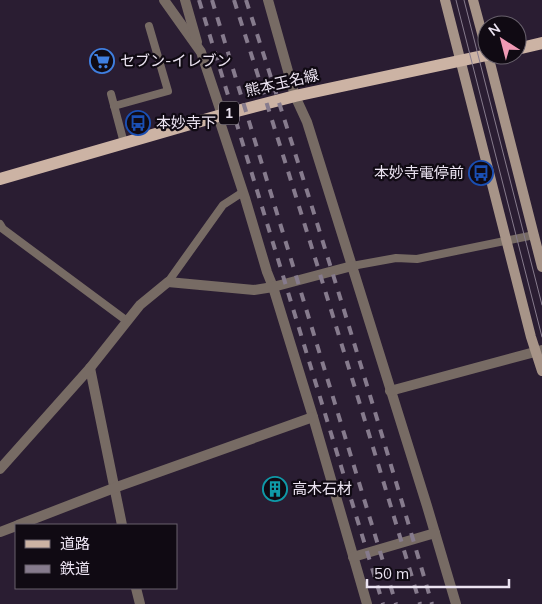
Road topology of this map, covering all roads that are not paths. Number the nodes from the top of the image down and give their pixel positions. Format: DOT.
graph roads {
  1 [pos="164,0"];
  2 [pos="185,0"];
  3 [pos="268,0"];
  4 [pos="445,0"];
  5 [pos="473,0"];
  6 [pos="477,15"];
  7 [pos="149,26"];
  8 [pos="542,43"];
  9 [pos="527,47"];
  10 [pos="201,52"];
  11 [pos="477,56"];
  12 [pos="462,60"];
  13 [pos="490,65"];
  14 [pos="111,94"];
  15 [pos="296,96"];
  16 [pos="114,106"];
  17 [pos="220,115"];
  18 [pos="124,143"];
  19 [pos="0,179"];
  20 [pos="243,192"];
  21 [pos="0,224"];
  22 [pos="534,235"];
  23 [pos="508,241"];
  24 [pos="352,266"];
  25 [pos="542,267"];
  26 [pos="168,282"];
  27 [pos="273,287"];
  28 [pos="127,322"];
  29 [pos="539,350"];
  30 [pos="90,368"];
  31 [pos="542,371"];
  32 [pos="390,391"];
  33 [pos="313,417"];
  34 [pos="0,469"];
  35 [pos="114,488"];
  36 [pos="22,524"];
  37 [pos="122,524"];
  38 [pos="15,527"];
  39 [pos="0,532"];
  40 [pos="435,533"];
  41 [pos="353,557"];
  42 [pos="136,589"];
  43 [pos="140,604"];
  44 [pos="367,604"];
  45 [pos="456,604"];
  1 -- 10 [label="street"];
  2 -- 10 [label="street"];
  3 -- 15 [label="street"];
  4 -- 12 [label="street"];
  5 -- 6 [label="street"];
  7 -- 16 [label="lane"];
  8 -- 9 [label="main road"];
  10 -- 17 [label="street"];
  11 -- 12 [label="main road, 熊本玉名線 / 1"];
  12 -- 15 [label="main road, 熊本玉名線 / 1"];
  12 -- 23 [label="street"];
  13 -- 22 [label="street"];
  14 -- 16 [label="lane"];
  15 -- 17 [label="main road, 熊本玉名線 / 1"];
  15 -- 24 [label="street"];
  16 -- 18 [label="lane"];
  17 -- 18 [label="main road, 熊本玉名線 / 1"];
  17 -- 20 [label="street"];
  18 -- 19 [label="main road, 熊本玉名線 / 1"];
  20 -- 26 [label="lane"];
  20 -- 27 [label="street"];
  21 -- 28 [label="lane"];
  22 -- 23 [label="lane"];
  22 -- 25 [label="street"];
  23 -- 24 [label="lane"];
  23 -- 29 [label="street"];
  24 -- 27 [label="street"];
  24 -- 32 [label="street"];
  26 -- 27 [label="street"];
  26 -- 28 [label="street"];
  27 -- 33 [label="street"];
  28 -- 30 [label="street"];
  29 -- 31 [label="street"];
  29 -- 32 [label="street"];
  30 -- 34 [label="street"];
  30 -- 35 [label="street"];
  32 -- 40 [label="street"];
  33 -- 35 [label="street"];
  33 -- 41 [label="street"];
  35 -- 36 [label="street"];
  35 -- 37 [label="street"];
  38 -- 39 [label="street"];
  40 -- 41 [label="street"];
  40 -- 45 [label="street"];
  41 -- 44 [label="street"];
  42 -- 43 [label="street"];
}
